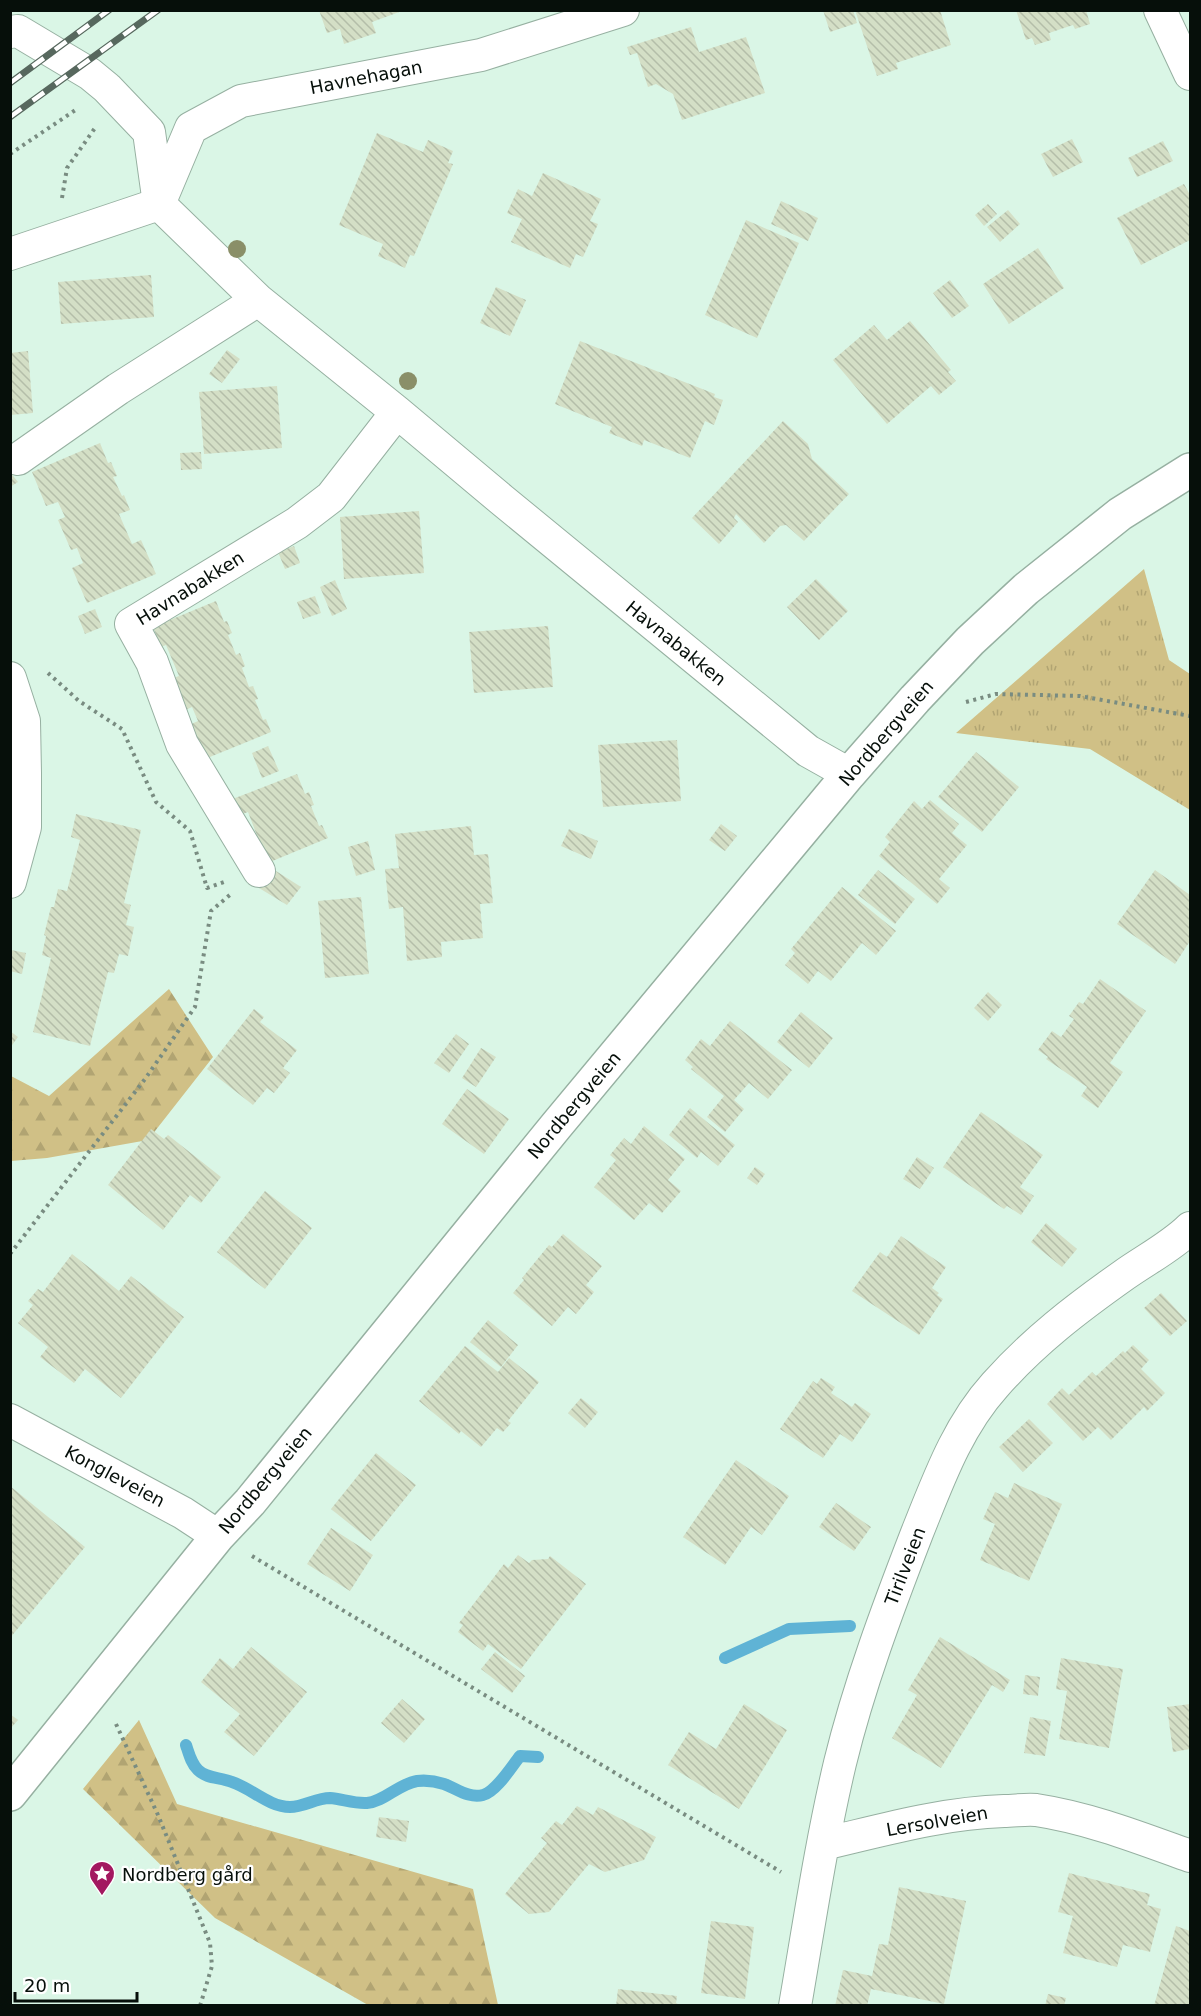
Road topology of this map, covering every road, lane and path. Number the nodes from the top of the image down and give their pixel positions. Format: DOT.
graph roads {
  1 [pos="623,10"];
  2 [pos="1160,10"];
  3 [pos="10,32"];
  4 [pos="1191,74"];
  5 [pos="111,93"];
  6 [pos="10,154"];
  7 [pos="159,204"];
  8 [pos="19,251"];
  9 [pos="258,300"];
  10 [pos="397,412"];
  11 [pos="18,459"];
  12 [pos="1191,470"];
  13 [pos="40,666"];
  14 [pos="10,678"];
  15 [pos="964,703"];
  16 [pos="1191,716"];
  17 [pos="849,774"];
  18 [pos="259,871"];
  19 [pos="10,882"];
  20 [pos="1191,1228"];
  21 [pos="10,1254"];
  22 [pos="10,1420"];
  23 [pos="218,1536"];
  24 [pos="98,1685"];
  25 [pos="10,1794"];
  26 [pos="823,1844"];
  27 [pos="1191,1856"];
  28 [pos="816,1884"];
  29 [pos="200,2006"];
  30 [pos="795,2006"];
  1 -- 7 [label="street, Havnehagan"];
  2 -- 4 [label="street"];
  3 -- 5 [label="street"];
  5 -- 6 [label="path"];
  5 -- 7 [label="street"];
  5 -- 8 [label="path"];
  7 -- 8 [label="street"];
  7 -- 9 [label="street, Havnabakken"];
  9 -- 10 [label="street, Havnabakken"];
  9 -- 11 [label="street"];
  10 -- 17 [label="street, Havnabakken"];
  10 -- 18 [label="street, Havnabakken"];
  12 -- 17 [label="street, Nordbergveien"];
  13 -- 18 [label="path"];
  14 -- 19 [label="street"];
  15 -- 16 [label="path"];
  17 -- 23 [label="street, Nordbergveien"];
  18 -- 21 [label="path"];
  20 -- 26 [label="street, Tirilveien"];
  22 -- 23 [label="street, Kongleveien"];
  23 -- 24 [label="street, Nordbergveien"];
  23 -- 28 [label="path"];
  24 -- 25 [label="street, Nordbergveien"];
  24 -- 29 [label="path"];
  26 -- 27 [label="street, Lersolveien"];
  26 -- 28 [label="street, Tirilveien"];
  28 -- 30 [label="street, Tirilveien"];
}
